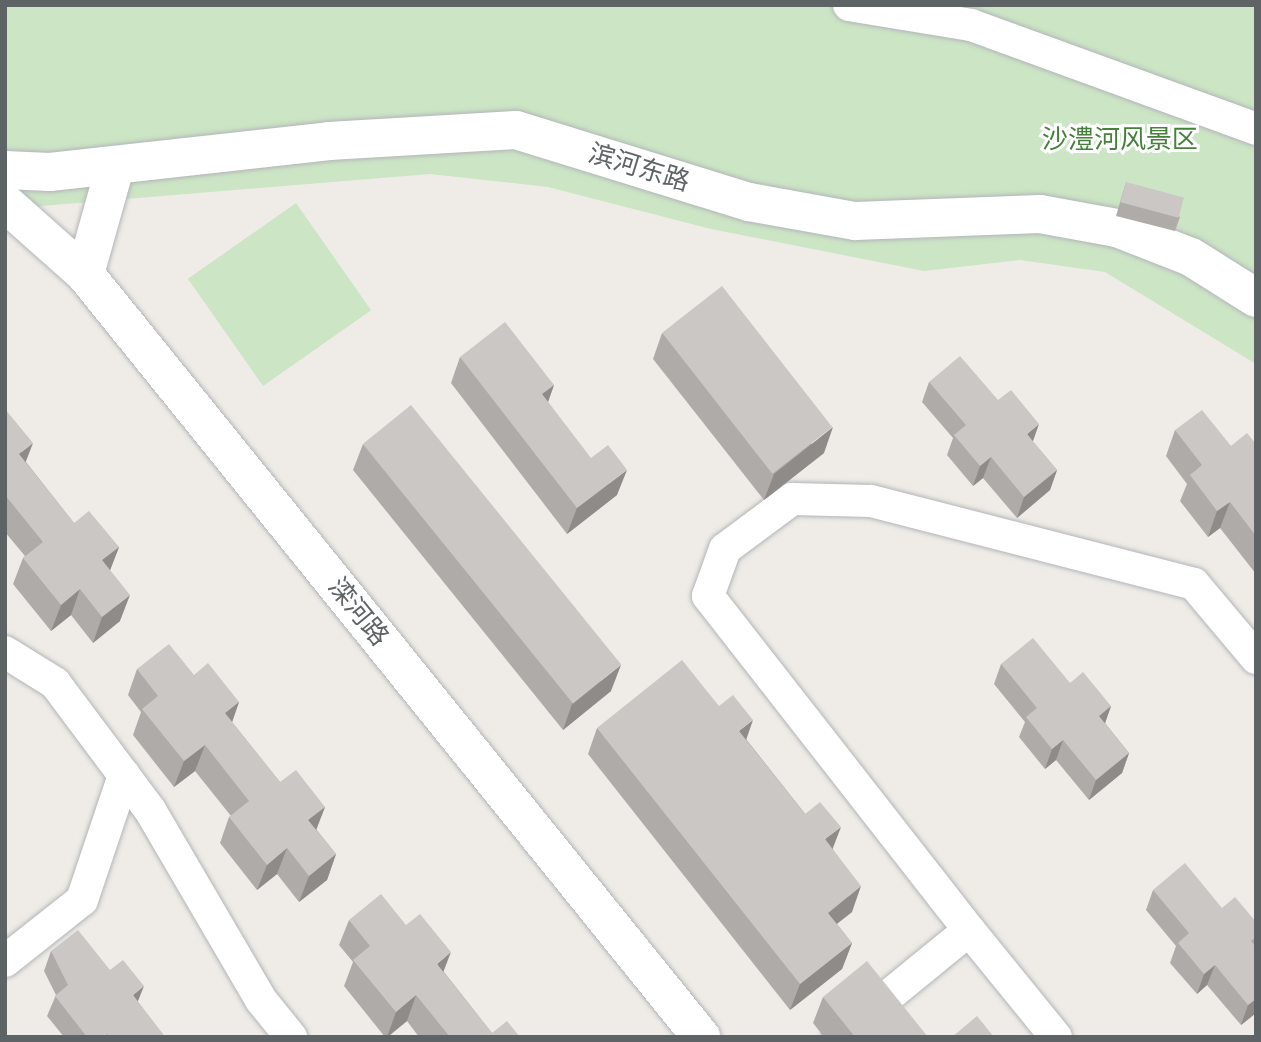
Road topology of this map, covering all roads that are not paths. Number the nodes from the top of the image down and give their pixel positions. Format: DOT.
graph roads {
  1 [pos="849,5"];
  2 [pos="1256,130"];
  3 [pos="115,167"];
  4 [pos="5,170"];
  5 [pos="5,203"];
  6 [pos="85,274"];
  7 [pos="1256,298"];
  8 [pos="5,652"];
  9 [pos="1256,657"];
  10 [pos="124,775"];
  11 [pos="969,930"];
  12 [pos="5,961"];
  13 [pos="291,1037"];
  14 [pos="701,1037"];
  15 [pos="838,1037"];
  16 [pos="1056,1037"];
  1 -- 2 [label="street"];
  3 -- 4 [label="street, 滨河东路"];
  3 -- 6 [label="street"];
  3 -- 7 [label="street, 滨河东路"];
  5 -- 6 [label="street, 滦河路"];
  6 -- 14 [label="street, 滦河路"];
  8 -- 10 [label="street"];
  9 -- 11 [label="street"];
  10 -- 12 [label="street"];
  10 -- 13 [label="street"];
  11 -- 15 [label="street"];
  11 -- 16 [label="street"];
}
